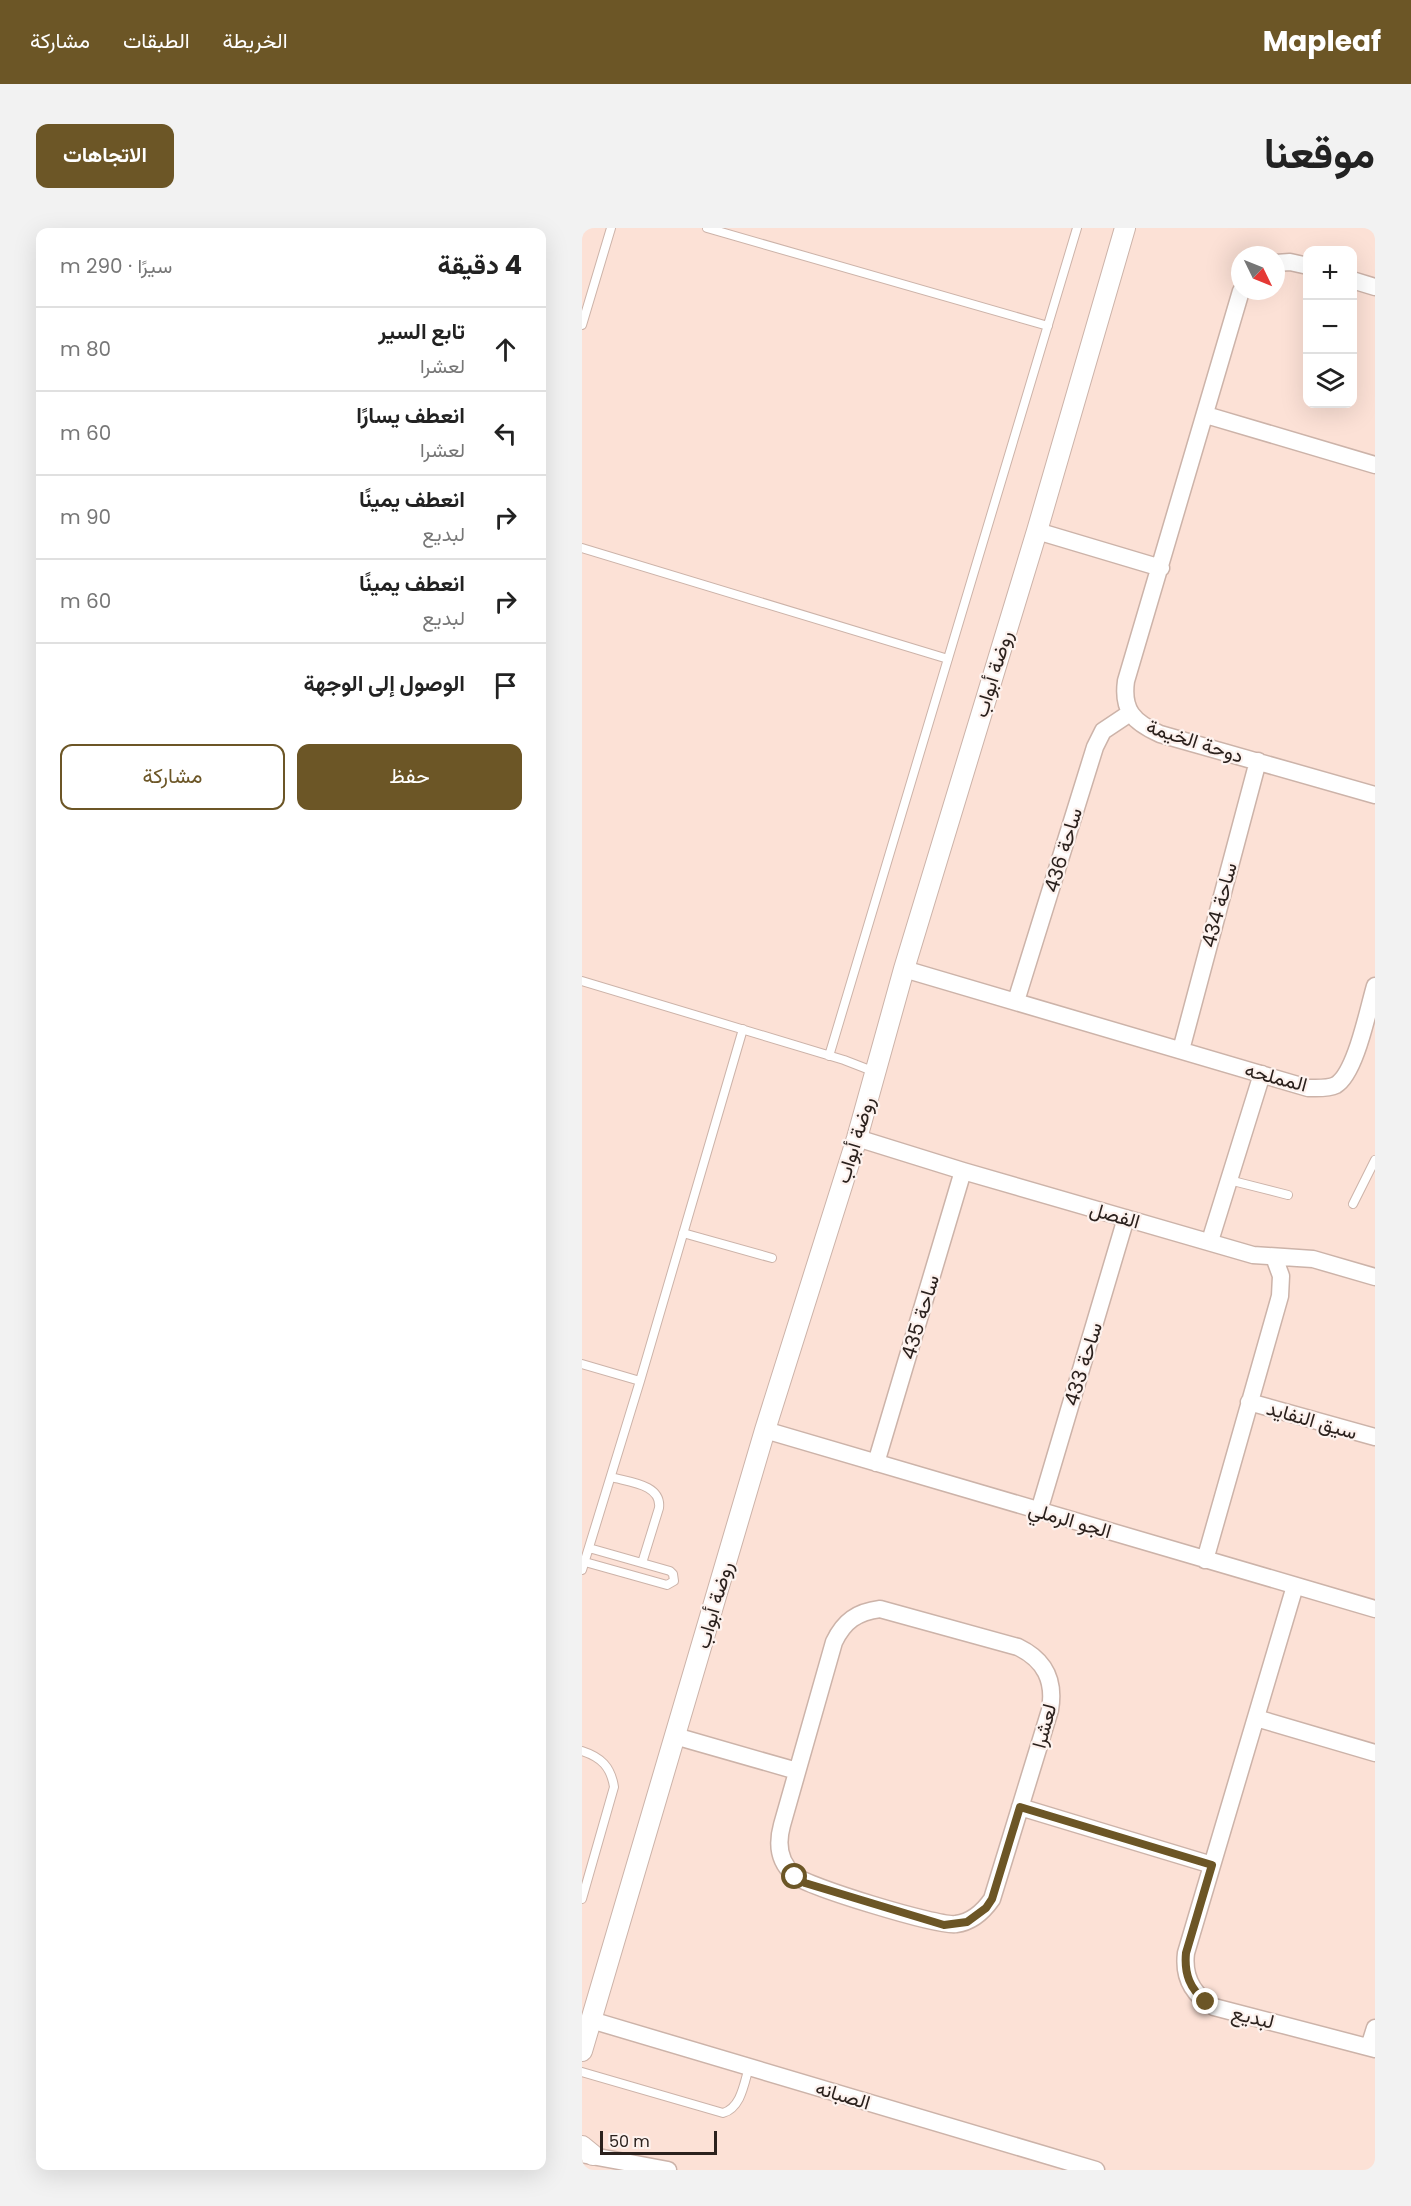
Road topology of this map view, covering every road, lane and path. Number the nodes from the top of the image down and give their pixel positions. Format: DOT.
graph roads {
  1 [pos="610,228"];
  2 [pos="707,228"];
  3 [pos="1077,228"];
  4 [pos="1125,228"];
  5 [pos="1285,262"];
  6 [pos="1303,265"];
  7 [pos="1357,281"];
  8 [pos="1375,286"];
  9 [pos="1238,300"];
  10 [pos="582,325"];
  11 [pos="1048,326"];
  12 [pos="1206,415"];
  13 [pos="1375,465"];
  14 [pos="1037,531"];
  15 [pos="582,548"];
  16 [pos="1161,568"];
  17 [pos="948,659"];
  18 [pos="1130,713"];
  19 [pos="1258,761"];
  20 [pos="1375,795"];
  21 [pos="904,969"];
  22 [pos="582,981"];
  23 [pos="1375,986"];
  24 [pos="1016,1001"];
  25 [pos="743,1029"];
  26 [pos="1181,1050"];
  27 [pos="829,1056"];
  28 [pos="875,1072"];
  29 [pos="1262,1074"];
  30 [pos="857,1138"];
  31 [pos="1375,1160"];
  32 [pos="963,1171"];
  33 [pos="1229,1180"];
  34 [pos="1288,1195"];
  35 [pos="1353,1204"];
  36 [pos="1126,1218"];
  37 [pos="683,1233"];
  38 [pos="1210,1241"];
  39 [pos="1274,1257"];
  40 [pos="772,1258"];
  41 [pos="1375,1276"];
  42 [pos="582,1364"];
  43 [pos="640,1381"];
  44 [pos="1249,1402"];
  45 [pos="765,1430"];
  46 [pos="1375,1437"];
  47 [pos="876,1463"];
  48 [pos="611,1477"];
  49 [pos="1039,1511"];
  50 [pos="589,1548"];
  51 [pos="1205,1560"];
  52 [pos="642,1563"];
  53 [pos="583,1566"];
  54 [pos="1295,1586"];
  55 [pos="1375,1610"];
  56 [pos="1256,1718"];
  57 [pos="675,1736"];
  58 [pos="582,1751"];
  59 [pos="1375,1753"];
  60 [pos="797,1771"];
  61 [pos="1020,1807"];
  62 [pos="1212,1865"];
  63 [pos="582,1899"];
  64 [pos="591,2020"];
  65 [pos="1375,2028"];
  66 [pos="1372,2048"];
  67 [pos="582,2051"];
  68 [pos="749,2067"];
  69 [pos="582,2072"];
  70 [pos="586,2152"];
  71 [pos="668,2170"];
  72 [pos="1096,2170"];
  1 -- 10 [label="lane"];
  2 -- 11 [label="lane"];
  3 -- 11 [label="lane"];
  4 -- 14 [label="street, روضة أبواب"];
  5 -- 6 [label="street"];
  7 -- 8 [label="street"];
  9 -- 12 [label="street, دوحة الخيمة"];
  11 -- 17 [label="lane"];
  12 -- 13 [label="street"];
  12 -- 16 [label="street, دوحة الخيمة"];
  14 -- 16 [label="street"];
  14 -- 21 [label="street, روضة أبواب"];
  15 -- 17 [label="lane"];
  16 -- 18 [label="street, دوحة الخيمة"];
  17 -- 27 [label="lane"];
  18 -- 19 [label="street, دوحة الخيمة"];
  18 -- 24 [label="street, ساحة 436"];
  19 -- 20 [label="street, دوحة الخيمة"];
  19 -- 26 [label="street, ساحة 434"];
  21 -- 24 [label="street, المملحه"];
  21 -- 28 [label="street, روضة أبواب"];
  22 -- 25 [label="lane"];
  23 -- 29 [label="street, المملحه"];
  24 -- 26 [label="street, المملحه"];
  25 -- 27 [label="lane"];
  25 -- 37 [label="lane"];
  26 -- 29 [label="street, المملحه"];
  27 -- 28 [label="lane"];
  28 -- 30 [label="street, روضة أبواب"];
  29 -- 33 [label="street"];
  30 -- 32 [label="street, الفصل"];
  30 -- 45 [label="street, روضة أبواب"];
  31 -- 35 [label="lane"];
  32 -- 36 [label="street, الفصل"];
  32 -- 47 [label="street, ساحة 435"];
  33 -- 34 [label="lane"];
  33 -- 38 [label="street"];
  36 -- 38 [label="street, الفصل"];
  36 -- 49 [label="street, ساحة 433"];
  37 -- 40 [label="lane"];
  37 -- 43 [label="lane"];
  38 -- 39 [label="street, الفصل"];
  39 -- 41 [label="street, الفصل"];
  39 -- 44 [label="street"];
  42 -- 43 [label="lane"];
  43 -- 48 [label="lane"];
  44 -- 46 [label="street, سيق النفايد"];
  44 -- 51 [label="street"];
  45 -- 47 [label="street, الجو الرملي"];
  45 -- 57 [label="street, روضة أبواب"];
  47 -- 49 [label="street, الجو الرملي"];
  48 -- 50 [label="lane"];
  48 -- 52 [label="lane"];
  49 -- 51 [label="street, الجو الرملي"];
  50 -- 52 [label="lane"];
  50 -- 53 [label="lane"];
  51 -- 54 [label="street, الجو الرملي"];
  52 -- 53 [label="lane"];
  54 -- 55 [label="street, الجو الرملي"];
  54 -- 56 [label="street, لبديع"];
  56 -- 59 [label="street"];
  56 -- 62 [label="street, لبديع"];
  57 -- 60 [label="street"];
  57 -- 64 [label="street, روضة أبواب"];
  58 -- 63 [label="lane"];
  60 -- 61 [label="street, لعشرا"];
  60 -- 61 [label="street, لعشرا"];
  61 -- 62 [label="street"];
  62 -- 66 [label="street, لبديع"];
  64 -- 67 [label="street, روضة أبواب"];
  64 -- 68 [label="street, الصبانه"];
  65 -- 66 [label="street"];
  68 -- 69 [label="lane"];
  68 -- 72 [label="street, الصبانه"];
  70 -- 71 [label="street"];
}
